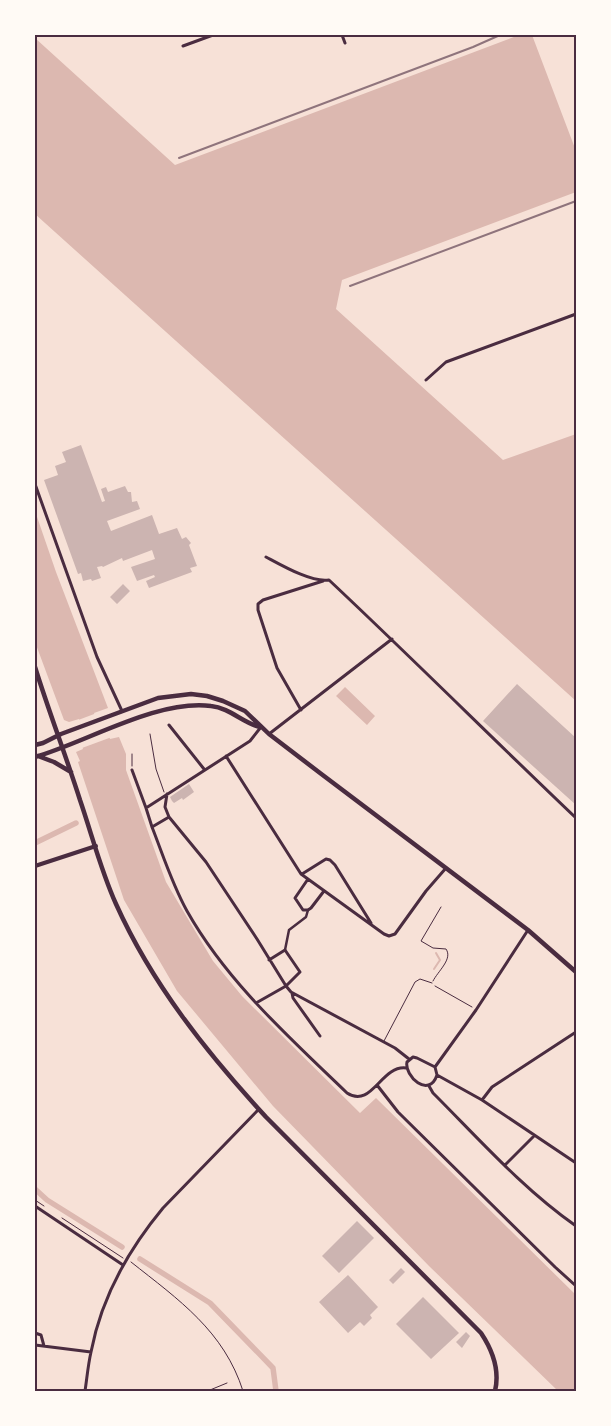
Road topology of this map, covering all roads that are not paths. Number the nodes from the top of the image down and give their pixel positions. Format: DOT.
graph roads {
  1 [pos="213,35"];
  2 [pos="342,35"];
  3 [pos="345,42"];
  4 [pos="183,46"];
  5 [pos="576,314"];
  6 [pos="426,380"];
  7 [pos="35,484"];
  8 [pos="266,557"];
  9 [pos="323,581"];
  10 [pos="392,639"];
  11 [pos="35,667"];
  12 [pos="122,710"];
  13 [pos="301,710"];
  14 [pos="169,725"];
  15 [pos="261,727"];
  16 [pos="269,734"];
  17 [pos="57,736"];
  18 [pos="35,745"];
  19 [pos="62,747"];
  20 [pos="36,756"];
  21 [pos="226,756"];
  22 [pos="132,770"];
  23 [pos="204,770"];
  24 [pos="71,772"];
  25 [pos="166,795"];
  26 [pos="146,808"];
  27 [pos="169,817"];
  28 [pos="576,818"];
  29 [pos="152,826"];
  30 [pos="96,846"];
  31 [pos="35,866"];
  32 [pos="446,868"];
  33 [pos="301,874"];
  34 [pos="308,879"];
  35 [pos="324,891"];
  36 [pos="358,901"];
  37 [pos="308,910"];
  38 [pos="350,910"];
  39 [pos="373,926"];
  40 [pos="528,930"];
  41 [pos="285,950"];
  42 [pos="269,960"];
  43 [pos="576,972"];
  44 [pos="432,983"];
  45 [pos="286,986"];
  46 [pos="292,992"];
  47 [pos="256,1003"];
  48 [pos="576,1032"];
  49 [pos="320,1036"];
  50 [pos="384,1042"];
  51 [pos="409,1059"];
  52 [pos="406,1068"];
  53 [pos="435,1068"];
  54 [pos="438,1075"];
  55 [pos="378,1086"];
  56 [pos="429,1086"];
  57 [pos="482,1100"];
  58 [pos="259,1109"];
  59 [pos="534,1136"];
  60 [pos="576,1163"];
  61 [pos="505,1165"];
  62 [pos="35,1206"];
  63 [pos="576,1226"];
  64 [pos="123,1265"];
  65 [pos="576,1286"];
  66 [pos="35,1333"];
  67 [pos="35,1345"];
  68 [pos="44,1346"];
  69 [pos="91,1352"];
  70 [pos="227,1382"];
  71 [pos="85,1391"];
  72 [pos="126,1391"];
  73 [pos="495,1391"];
  1 -- 4 [label="street"];
  2 -- 3 [label="street"];
  5 -- 6 [label="street"];
  7 -- 12 [label="street"];
  8 -- 9 [label="street"];
  9 -- 10 [label="street"];
  9 -- 13 [label="street"];
  10 -- 13 [label="street"];
  10 -- 28 [label="street"];
  11 -- 17 [label="main road"];
  12 -- 15 [label="main road"];
  12 -- 17 [label="main road"];
  13 -- 16 [label="street"];
  14 -- 23 [label="street"];
  15 -- 16 [label="main road"];
  15 -- 19 [label="main road"];
  15 -- 21 [label="street"];
  16 -- 32 [label="main road"];
  17 -- 18 [label="main road"];
  17 -- 19 [label="main road"];
  19 -- 20 [label="main road"];
  19 -- 24 [label="main road"];
  20 -- 24 [label="main road"];
  21 -- 23 [label="street"];
  21 -- 33 [label="street"];
  22 -- 26 [label="street"];
  23 -- 25 [label="street"];
  24 -- 30 [label="main road"];
  25 -- 26 [label="street"];
  25 -- 27 [label="street"];
  26 -- 29 [label="street"];
  27 -- 29 [label="street"];
  27 -- 42 [label="street"];
  29 -- 47 [label="street"];
  30 -- 31 [label="street"];
  30 -- 58 [label="main road"];
  32 -- 39 [label="street"];
  32 -- 40 [label="main road"];
  33 -- 34 [label="street"];
  33 -- 36 [label="street"];
  34 -- 35 [label="street"];
  34 -- 37 [label="street"];
  35 -- 37 [label="street"];
  35 -- 38 [label="street"];
  36 -- 38 [label="street"];
  36 -- 39 [label="street"];
  37 -- 41 [label="street"];
  38 -- 39 [label="street"];
  40 -- 43 [label="main road"];
  40 -- 53 [label="street"];
  41 -- 42 [label="street"];
  41 -- 45 [label="street"];
  42 -- 45 [label="street"];
  44 -- 50 [label="lane"];
  45 -- 46 [label="street"];
  45 -- 47 [label="street"];
  46 -- 49 [label="street"];
  46 -- 50 [label="street"];
  47 -- 55 [label="street"];
  48 -- 57 [label="street"];
  50 -- 51 [label="street"];
  51 -- 52 [label="street"];
  51 -- 53 [label="street"];
  52 -- 55 [label="street"];
  52 -- 56 [label="street"];
  53 -- 54 [label="street"];
  54 -- 56 [label="street"];
  54 -- 57 [label="street"];
  55 -- 65 [label="street"];
  56 -- 61 [label="street"];
  57 -- 59 [label="street"];
  58 -- 64 [label="street"];
  58 -- 73 [label="main road"];
  59 -- 60 [label="street"];
  59 -- 61 [label="street"];
  61 -- 63 [label="street"];
  62 -- 64 [label="street"];
  64 -- 69 [label="street"];
  66 -- 68 [label="street"];
  67 -- 68 [label="street"];
  68 -- 69 [label="street"];
  69 -- 71 [label="street"];
  70 -- 72 [label="lane"];
}
